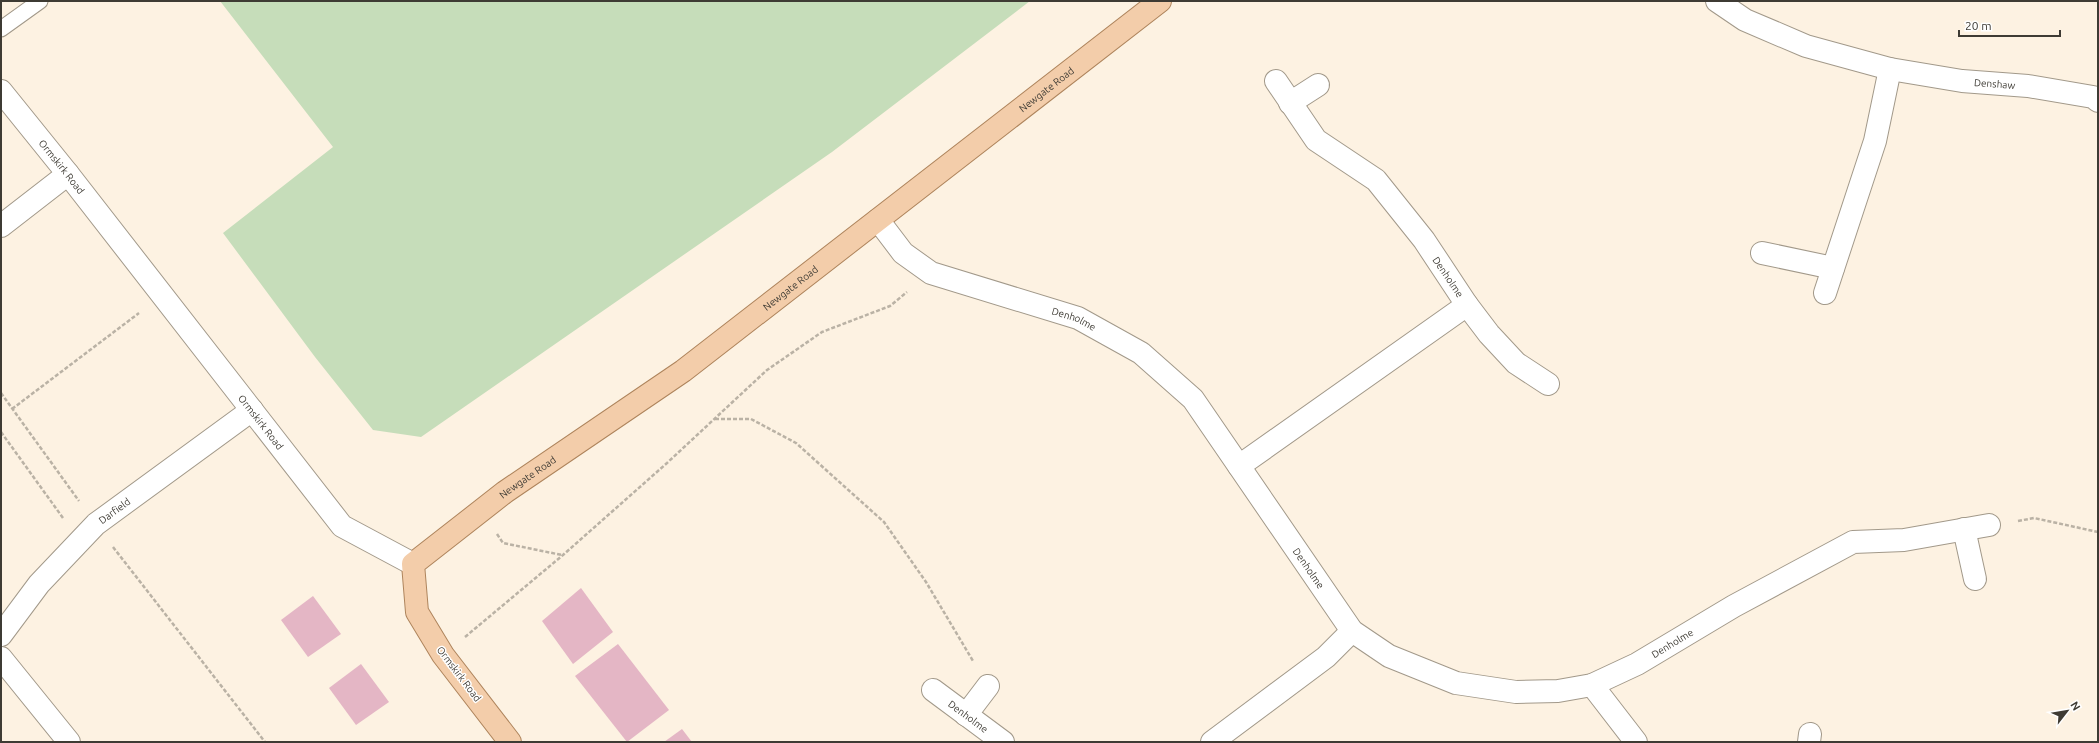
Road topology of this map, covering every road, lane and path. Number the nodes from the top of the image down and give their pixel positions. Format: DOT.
graph roads {
  1 [pos="40,1"];
  2 [pos="1160,1"];
  3 [pos="1717,1"];
  4 [pos="1,28"];
  5 [pos="1890,69"];
  6 [pos="1276,81"];
  7 [pos="1318,85"];
  8 [pos="1,91"];
  9 [pos="2098,101"];
  10 [pos="1290,103"];
  11 [pos="68,174"];
  12 [pos="878,220"];
  13 [pos="1,226"];
  14 [pos="1762,253"];
  15 [pos="1833,268"];
  16 [pos="931,273"];
  17 [pos="1825,293"];
  18 [pos="162,295"];
  19 [pos="1467,305"];
  20 [pos="1548,384"];
  21 [pos="1,393"];
  22 [pos="12,409"];
  23 [pos="252,410"];
  24 [pos="715,418"];
  25 [pos="1,432"];
  26 [pos="1239,466"];
  27 [pos="480,510"];
  28 [pos="96,524"];
  29 [pos="1989,525"];
  30 [pos="1964,529"];
  31 [pos="2098,532"];
  32 [pos="80,542"];
  33 [pos="563,555"];
  34 [pos="413,564"];
  35 [pos="1975,579"];
  36 [pos="1352,631"];
  37 [pos="1,635"];
  38 [pos="443,655"];
  39 [pos="1,658"];
  40 [pos="988,686"];
  41 [pos="1592,686"];
  42 [pos="933,690"];
  43 [pos="966,715"];
  44 [pos="69,742"];
  45 [pos="265,742"];
  46 [pos="510,742"];
  47 [pos="1003,742"];
  48 [pos="1212,742"];
  49 [pos="1636,742"];
  1 -- 4 [label="lane"];
  2 -- 12 [label="main road, Newgate Road"];
  3 -- 5 [label="street, Denshaw"];
  5 -- 9 [label="street, Denshaw"];
  5 -- 15 [label="street"];
  6 -- 10 [label="street, Denholme"];
  7 -- 10 [label="street"];
  8 -- 11 [label="street, Ormskirk Road"];
  10 -- 19 [label="street, Denholme"];
  11 -- 13 [label="street"];
  11 -- 18 [label="street, Ormskirk Road"];
  12 -- 16 [label="street, Denholme"];
  12 -- 27 [label="main road, Newgate Road"];
  14 -- 15 [label="street"];
  15 -- 17 [label="street"];
  16 -- 24 [label="path"];
  16 -- 26 [label="street, Denholme"];
  18 -- 22 [label="path"];
  18 -- 23 [label="street, Ormskirk Road"];
  19 -- 20 [label="street"];
  19 -- 26 [label="street, Denholme"];
  21 -- 22 [label="path"];
  22 -- 28 [label="path"];
  23 -- 28 [label="street, Darfield"];
  23 -- 34 [label="street, Ormskirk Road"];
  24 -- 33 [label="path"];
  24 -- 40 [label="path"];
  25 -- 32 [label="path"];
  26 -- 36 [label="street, Denholme"];
  27 -- 33 [label="path"];
  27 -- 34 [label="main road, Newgate Road"];
  28 -- 32 [label="street, Darfield"];
  28 -- 45 [label="path"];
  29 -- 30 [label="street, Denholme"];
  29 -- 31 [label="path"];
  30 -- 35 [label="street"];
  30 -- 41 [label="street, Denholme"];
  32 -- 37 [label="street, Darfield"];
  33 -- 38 [label="path"];
  34 -- 38 [label="main road, Ormskirk Road"];
  36 -- 41 [label="street, Denholme"];
  36 -- 48 [label="street"];
  38 -- 46 [label="main road, Ormskirk Road"];
  39 -- 44 [label="street"];
  40 -- 43 [label="street"];
  41 -- 49 [label="street"];
  42 -- 43 [label="street, Denholme"];
  43 -- 47 [label="street, Denholme"];
}
